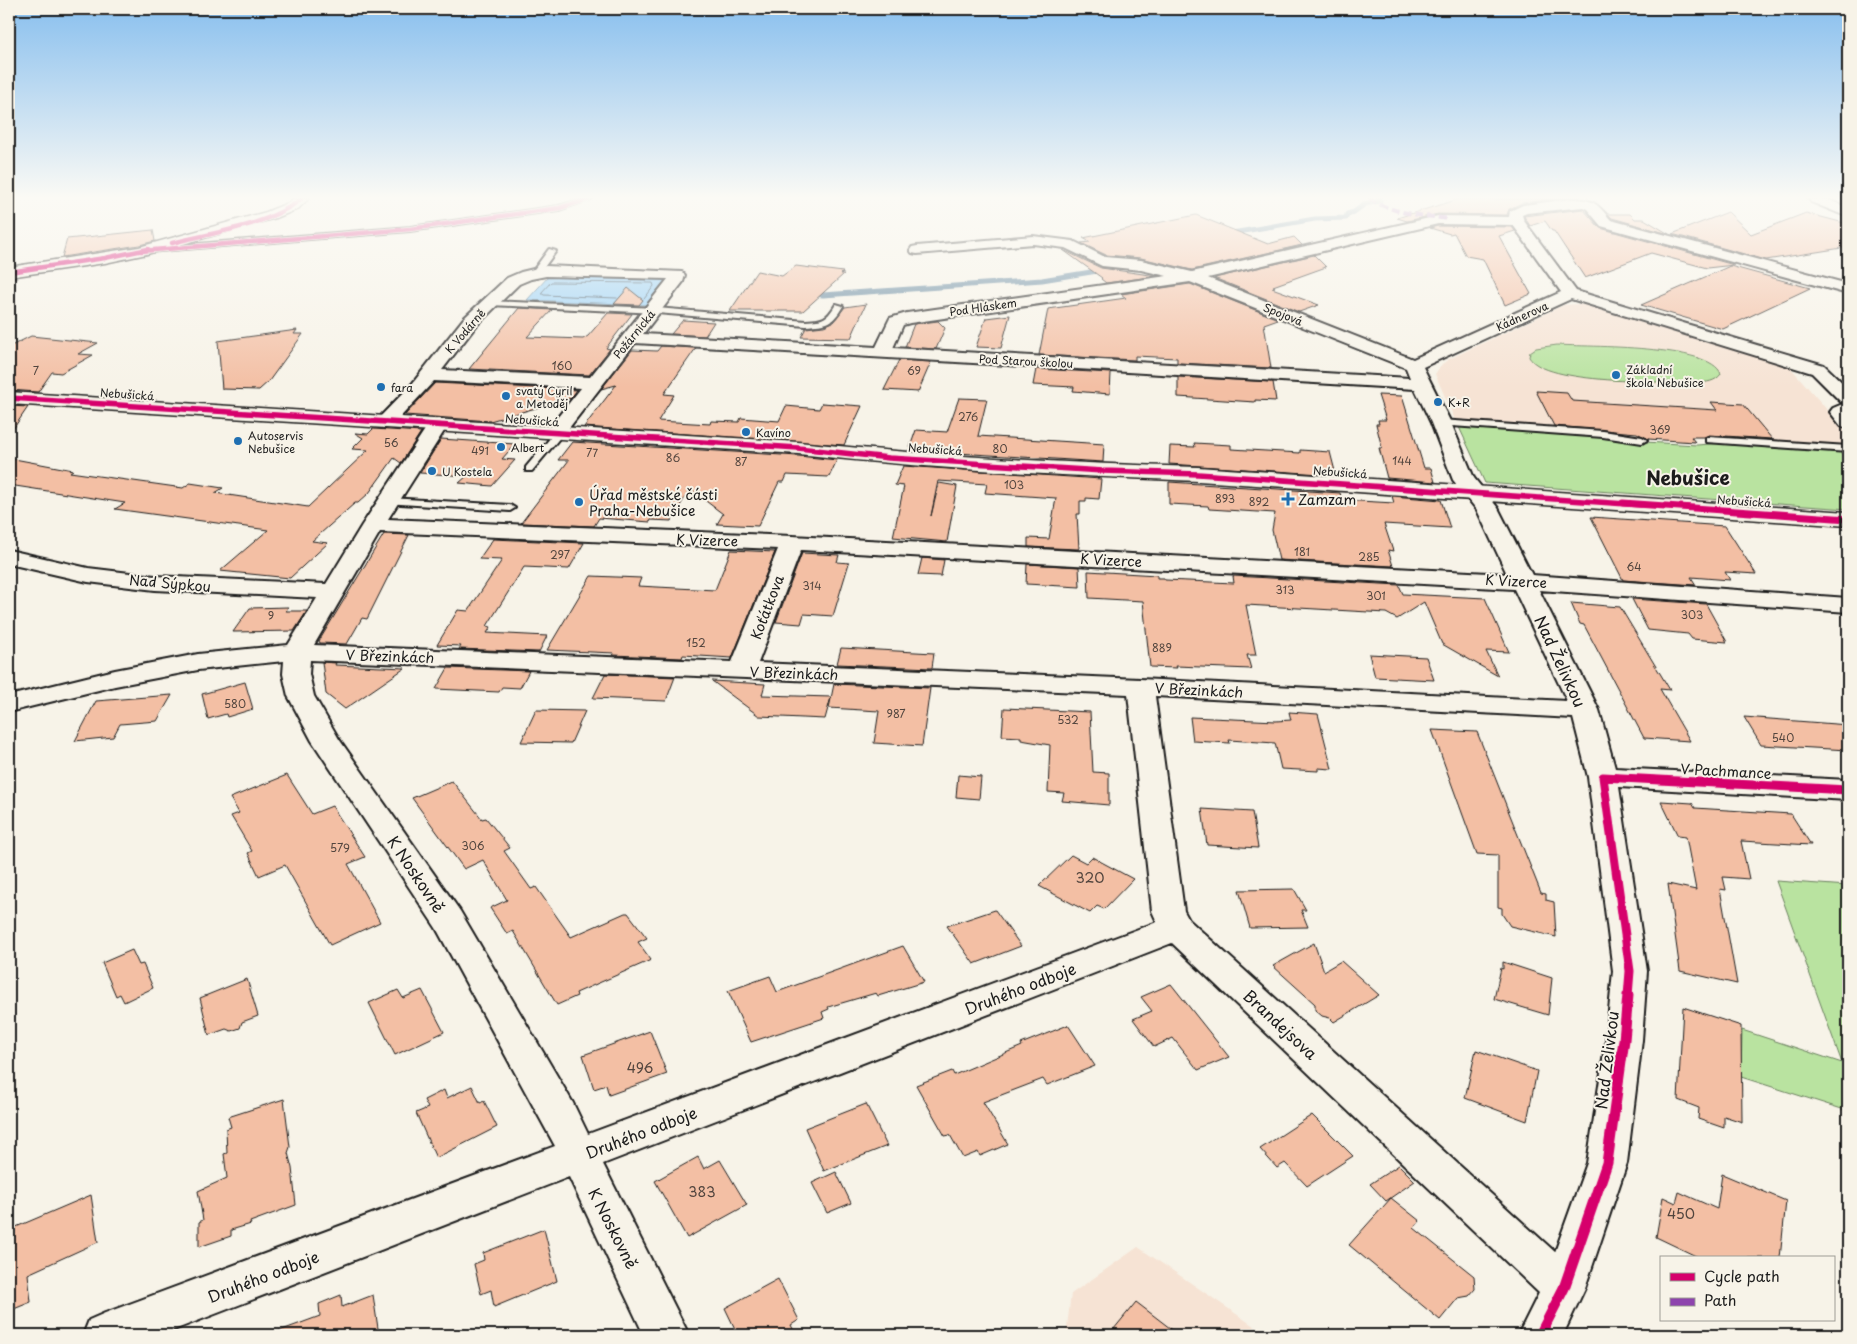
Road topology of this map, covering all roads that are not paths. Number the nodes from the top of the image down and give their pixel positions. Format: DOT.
graph roads {
  1 [pos="79,262"];
  2 [pos="544,262"];
  3 [pos="1109,262"];
  4 [pos="1258,262"];
  5 [pos="1547,262"];
  6 [pos="1748,262"];
  7 [pos="9,272"];
  8 [pos="536,272"];
  9 [pos="1192,277"];
  10 [pos="1848,289"];
  11 [pos="1570,294"];
  12 [pos="490,303"];
  13 [pos="839,306"];
  14 [pos="654,309"];
  15 [pos="630,338"];
  16 [pos="882,353"];
  17 [pos="1413,365"];
  18 [pos="1848,371"];
  19 [pos="429,375"];
  20 [pos="1832,380"];
  21 [pos="595,383"];
  22 [pos="1422,384"];
  23 [pos="1848,398"];
  24 [pos="13,400"];
  25 [pos="1848,408"];
  26 [pos="385,422"];
  27 [pos="1848,422"];
  28 [pos="1441,423"];
  29 [pos="438,425"];
  30 [pos="557,433"];
  31 [pos="1642,440"];
  32 [pos="1709,440"];
  33 [pos="1848,449"];
  34 [pos="529,469"];
  35 [pos="1475,494"];
  36 [pos="510,508"];
  37 [pos="381,513"];
  38 [pos="1848,519"];
  39 [pos="792,543"];
  40 [pos="9,557"];
  41 [pos="1524,582"];
  42 [pos="332,591"];
  43 [pos="1848,605"];
  44 [pos="297,652"];
  45 [pos="742,671"];
  46 [pos="1140,687"];
  47 [pos="9,704"];
  48 [pos="1585,710"];
  49 [pos="1603,777"];
  50 [pos="1848,790"];
  51 [pos="1177,928"];
  52 [pos="578,1157"];
  53 [pos="1564,1288"];
  54 [pos="105,1335"];
  55 [pos="667,1335"];
  56 [pos="1540,1335"];
  1 -- 7 [label="street"];
  2 -- 8 [label="lane"];
  3 -- 9 [label="street, Spojová"];
  4 -- 9 [label="street, Pod Hláskem"];
  5 -- 11 [label="street"];
  6 -- 10 [label="street"];
  8 -- 12 [label="street, K Vodárně"];
  8 -- 14 [label="street, Požárnická"];
  9 -- 16 [label="street, Pod Hláskem"];
  9 -- 17 [label="street, Spojová"];
  11 -- 17 [label="street, Kádnerova"];
  11 -- 20 [label="street"];
  12 -- 14 [label="lane"];
  12 -- 19 [label="street, K Vodárně"];
  13 -- 14 [label="lane"];
  14 -- 15 [label="street, Požárnická"];
  15 -- 16 [label="street, Pod Starou školou"];
  15 -- 21 [label="street, Požárnická"];
  16 -- 22 [label="street, Pod Starou školou"];
  17 -- 22 [label="street"];
  18 -- 20 [label="street"];
  19 -- 21 [label="street"];
  19 -- 26 [label="street, K Vodárně"];
  20 -- 23 [label="street"];
  21 -- 30 [label="street, Požárnická"];
  22 -- 28 [label="street"];
  24 -- 26 [label="street, Nebušická"];
  25 -- 27 [label="street"];
  26 -- 29 [label="street, Nebušická"];
  28 -- 31 [label="lane"];
  28 -- 35 [label="street"];
  29 -- 30 [label="street, Nebušická"];
  29 -- 37 [label="street, K Noskovně"];
  30 -- 34 [label="lane"];
  30 -- 35 [label="street, Nebušická"];
  32 -- 33 [label="lane"];
  35 -- 38 [label="street, Nebušická"];
  35 -- 41 [label="street, Nad Želivkou"];
  36 -- 37 [label="lane"];
  37 -- 39 [label="street, K Vizerce"];
  37 -- 42 [label="street, K Noskovně"];
  39 -- 41 [label="street, K Vizerce"];
  39 -- 45 [label="street, Koťátkova"];
  40 -- 42 [label="street, Nad Sýpkou"];
  41 -- 43 [label="street, K Vizerce"];
  41 -- 48 [label="street, Nad Želivkou"];
  42 -- 44 [label="street, K Noskovně"];
  44 -- 45 [label="street, V Březinkách"];
  44 -- 47 [label="street, V Březinkách"];
  44 -- 52 [label="street, K Noskovně"];
  45 -- 46 [label="street, V Březinkách"];
  46 -- 48 [label="street, V Březinkách"];
  46 -- 51 [label="street, Brandejsova"];
  48 -- 49 [label="street, Nad Želivkou"];
  49 -- 50 [label="street, V Pachmance"];
  49 -- 53 [label="street, Nad Želivkou"];
  51 -- 52 [label="street, Druhého odboje"];
  51 -- 53 [label="street, Brandejsova"];
  52 -- 54 [label="street, Druhého odboje"];
  52 -- 55 [label="street, K Noskovně"];
  53 -- 56 [label="street, Nad Želivkou"];
}
